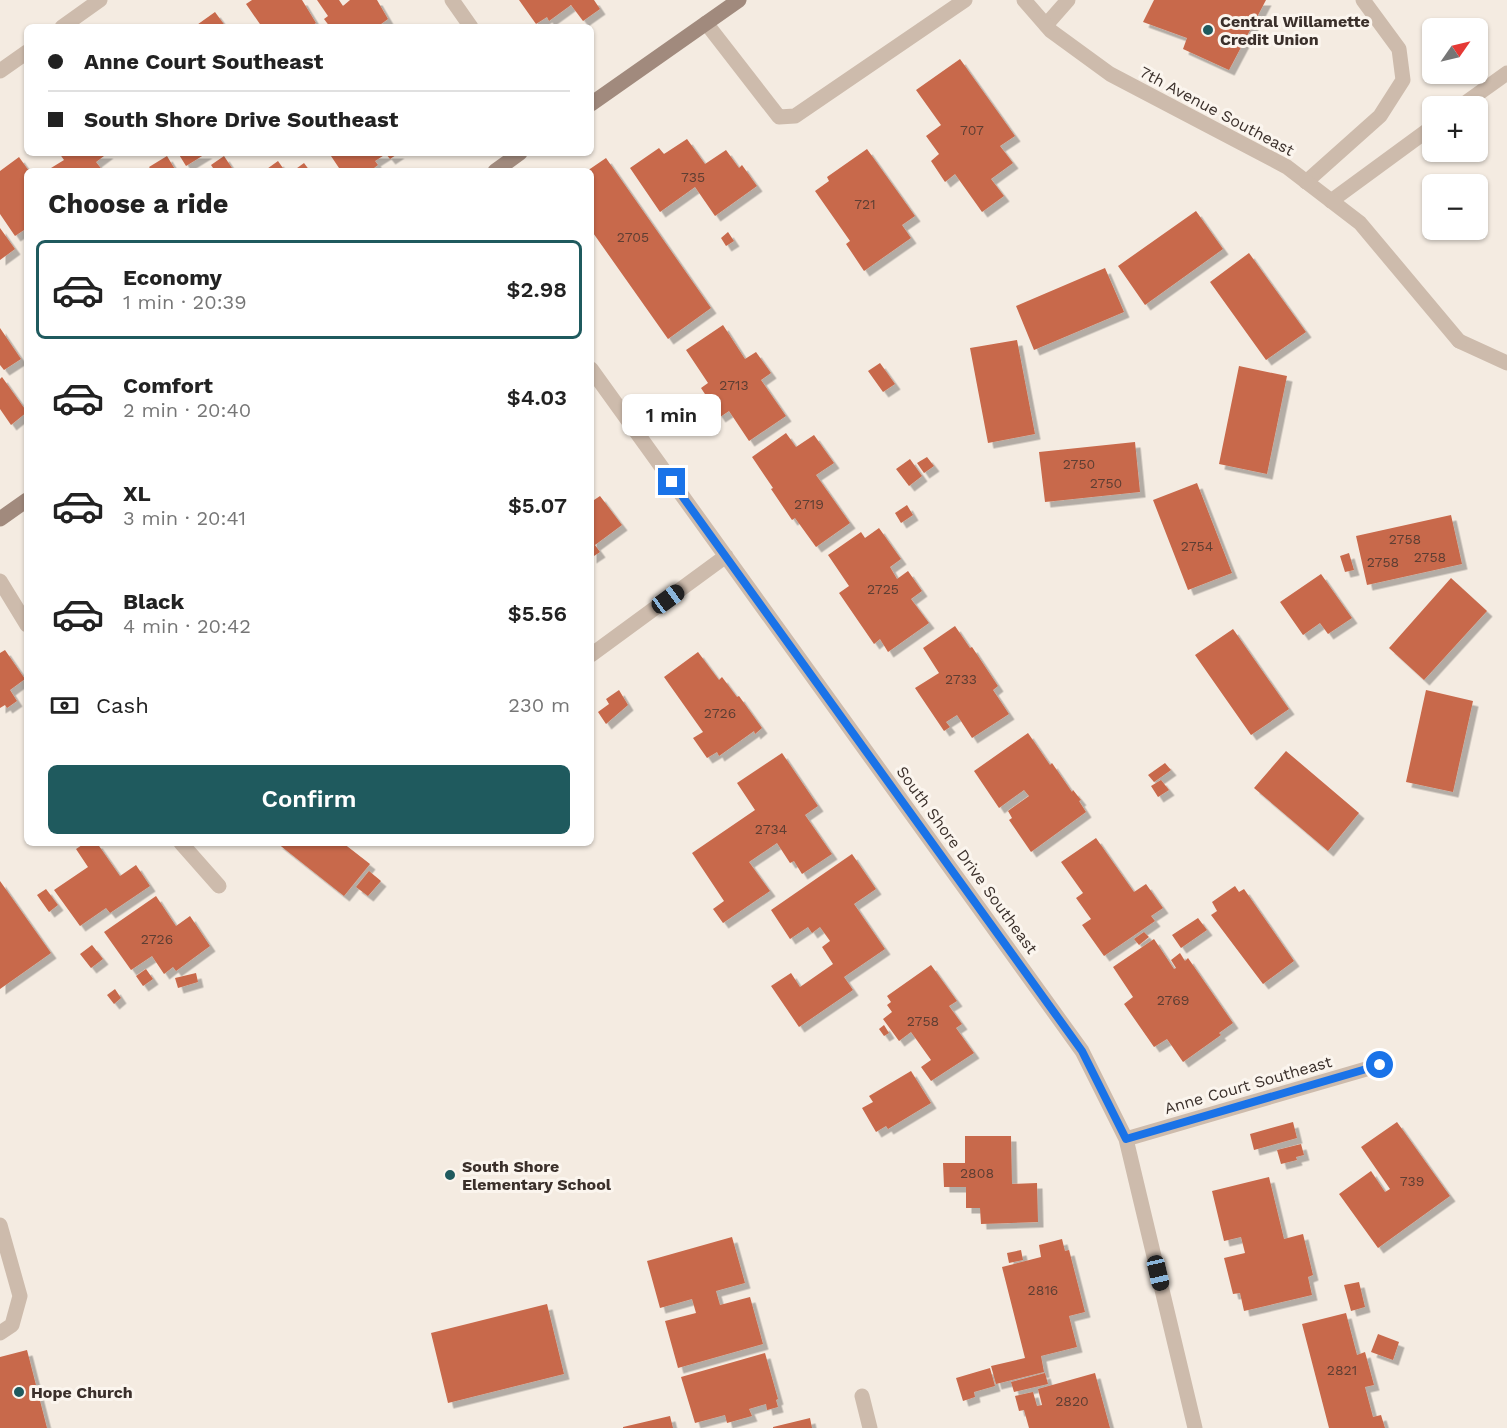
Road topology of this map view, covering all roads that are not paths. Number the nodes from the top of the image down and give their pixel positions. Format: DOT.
graph roads {
  1 [pos="100,0"];
  2 [pos="452,0"];
  3 [pos="739,0"];
  4 [pos="965,0"];
  5 [pos="1024,0"];
  6 [pos="1068,0"];
  7 [pos="1363,0"];
  8 [pos="706,23"];
  9 [pos="66,24"];
  10 [pos="469,24"];
  11 [pos="1046,26"];
  12 [pos="24,54"];
  13 [pos="0,71"];
  14 [pos="1507,73"];
  15 [pos="1475,96"];
  16 [pos="594,102"];
  17 [pos="1422,134"];
  18 [pos="516,156"];
  19 [pos="499,168"];
  20 [pos="1306,182"];
  21 [pos="1331,201"];
  22 [pos="1507,363"];
  23 [pos="594,373"];
  24 [pos="24,502"];
  25 [pos="0,519"];
  26 [pos="726,556"];
  27 [pos="0,580"];
  28 [pos="24,620"];
  29 [pos="594,653"];
  30 [pos="184,846"];
  31 [pos="219,886"];
  32 [pos="1380,1065"];
  33 [pos="1126,1139"];
  34 [pos="0,1225"];
  35 [pos="0,1333"];
  36 [pos="862,1396"];
  37 [pos="870,1428"];
  38 [pos="1195,1428"];
  1 -- 9 [label="street"];
  2 -- 10 [label="street"];
  3 -- 8 [label="main road"];
  4 -- 8 [label="street"];
  5 -- 11 [label="street, 7th Avenue Southeast"];
  6 -- 11 [label="street"];
  7 -- 20 [label="street"];
  8 -- 16 [label="main road"];
  11 -- 20 [label="street, 7th Avenue Southeast"];
  12 -- 13 [label="street"];
  14 -- 15 [label="street"];
  17 -- 21 [label="street"];
  18 -- 19 [label="main road"];
  20 -- 21 [label="street, 7th Avenue Southeast"];
  21 -- 22 [label="street, 7th Avenue Southeast"];
  23 -- 26 [label="street, South Shore Drive Southeast"];
  24 -- 25 [label="main road"];
  26 -- 29 [label="street"];
  26 -- 33 [label="street, South Shore Drive Southeast"];
  27 -- 28 [label="street"];
  30 -- 31 [label="street"];
  32 -- 33 [label="street, Anne Court Southeast"];
  33 -- 38 [label="street, South Shore Drive Southeast"];
  34 -- 35 [label="street"];
  36 -- 37 [label="street"];
}
